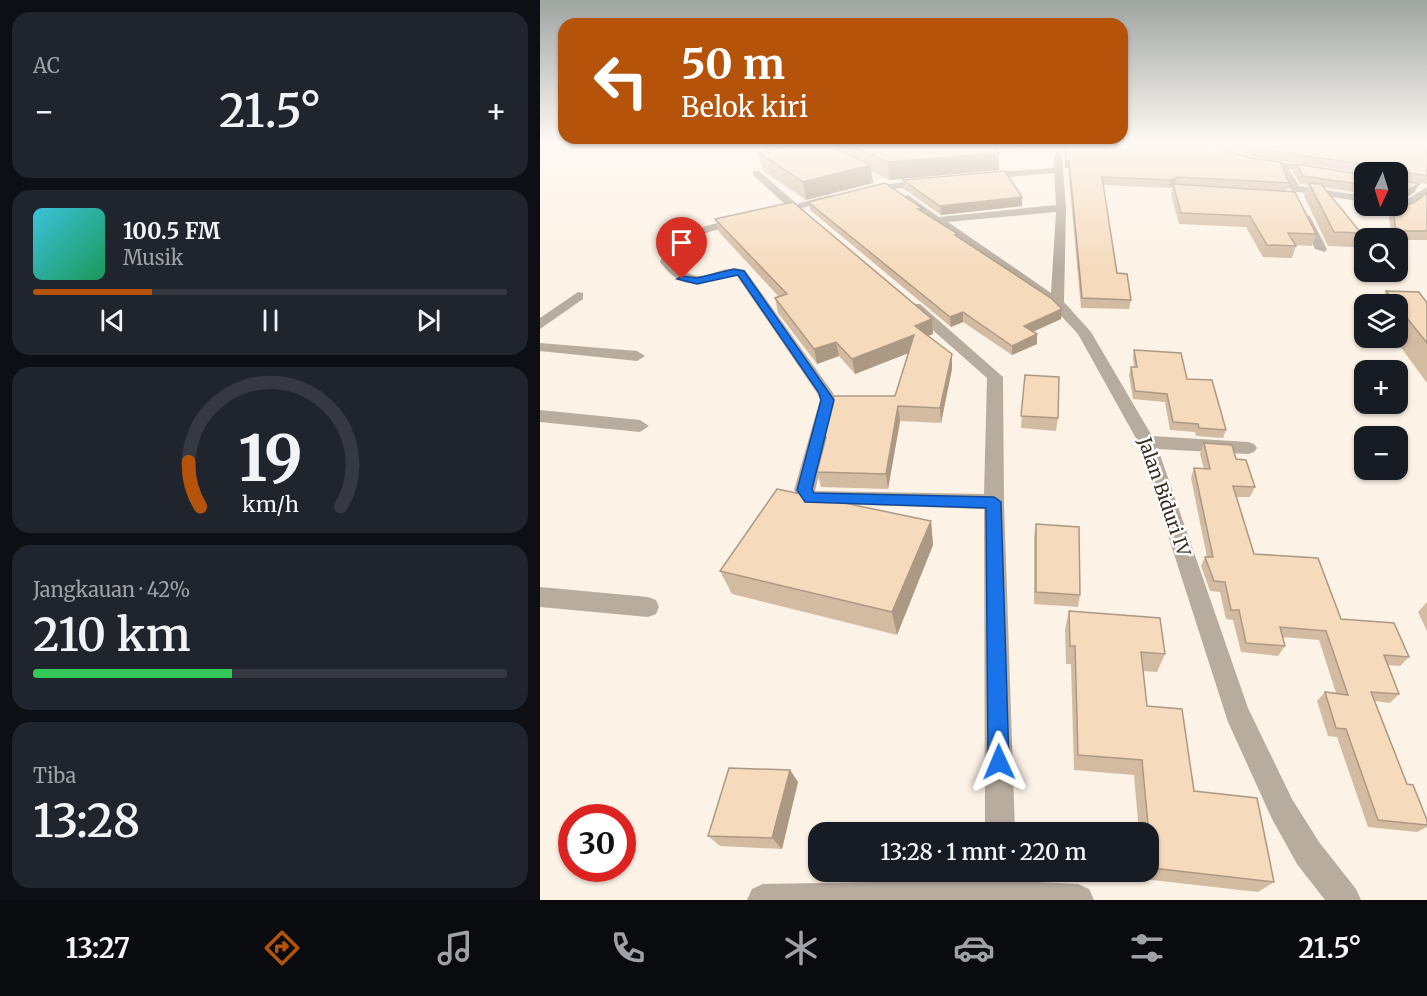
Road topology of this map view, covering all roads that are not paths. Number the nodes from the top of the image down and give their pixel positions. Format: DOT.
graph roads {
  1 [pos="771,186"];
  2 [pos="884,186"];
  3 [pos="889,186"];
  4 [pos="1060,186"];
  5 [pos="1287,186"];
  6 [pos="1424,189"];
  7 [pos="1354,198"];
  8 [pos="1410,204"];
  9 [pos="794,207"];
  10 [pos="1061,208"];
  11 [pos="1301,208"];
  12 [pos="938,220"];
  13 [pos="811,221"];
  14 [pos="1321,249"];
  15 [pos="900,295"];
  16 [pos="578,296"];
  17 [pos="1057,303"];
  18 [pos="540,325"];
  19 [pos="540,347"];
  20 [pos="637,356"];
  21 [pos="540,416"];
  22 [pos="640,426"];
  23 [pos="1147,442"];
  24 [pos="1248,448"];
  25 [pos="994,502"];
  26 [pos="540,597"];
  27 [pos="648,607"];
  28 [pos="1000,822"];
  29 [pos="1001,889"];
  30 [pos="763,900"];
  31 [pos="1078,900"];
  32 [pos="1345,900"];
  1 -- 9 [label="street"];
  2 -- 9 [label="street"];
  3 -- 12 [label="street, Jalan Biduri IV"];
  4 -- 10 [label="street"];
  5 -- 7 [label="street"];
  6 -- 8 [label="street"];
  9 -- 13 [label="street"];
  9 -- 25 [label="street"];
  10 -- 12 [label="street"];
  10 -- 17 [label="street"];
  11 -- 14 [label="street"];
  12 -- 17 [label="street, Jalan Biduri IV"];
  15 -- 25 [label="street"];
  16 -- 18 [label="street"];
  17 -- 23 [label="street, Jalan Biduri IV"];
  19 -- 20 [label="street"];
  21 -- 22 [label="street"];
  23 -- 24 [label="street"];
  23 -- 32 [label="street, Jalan Biduri IV"];
  25 -- 28 [label="street"];
  26 -- 27 [label="street"];
  29 -- 30 [label="street"];
  29 -- 31 [label="street"];
}
